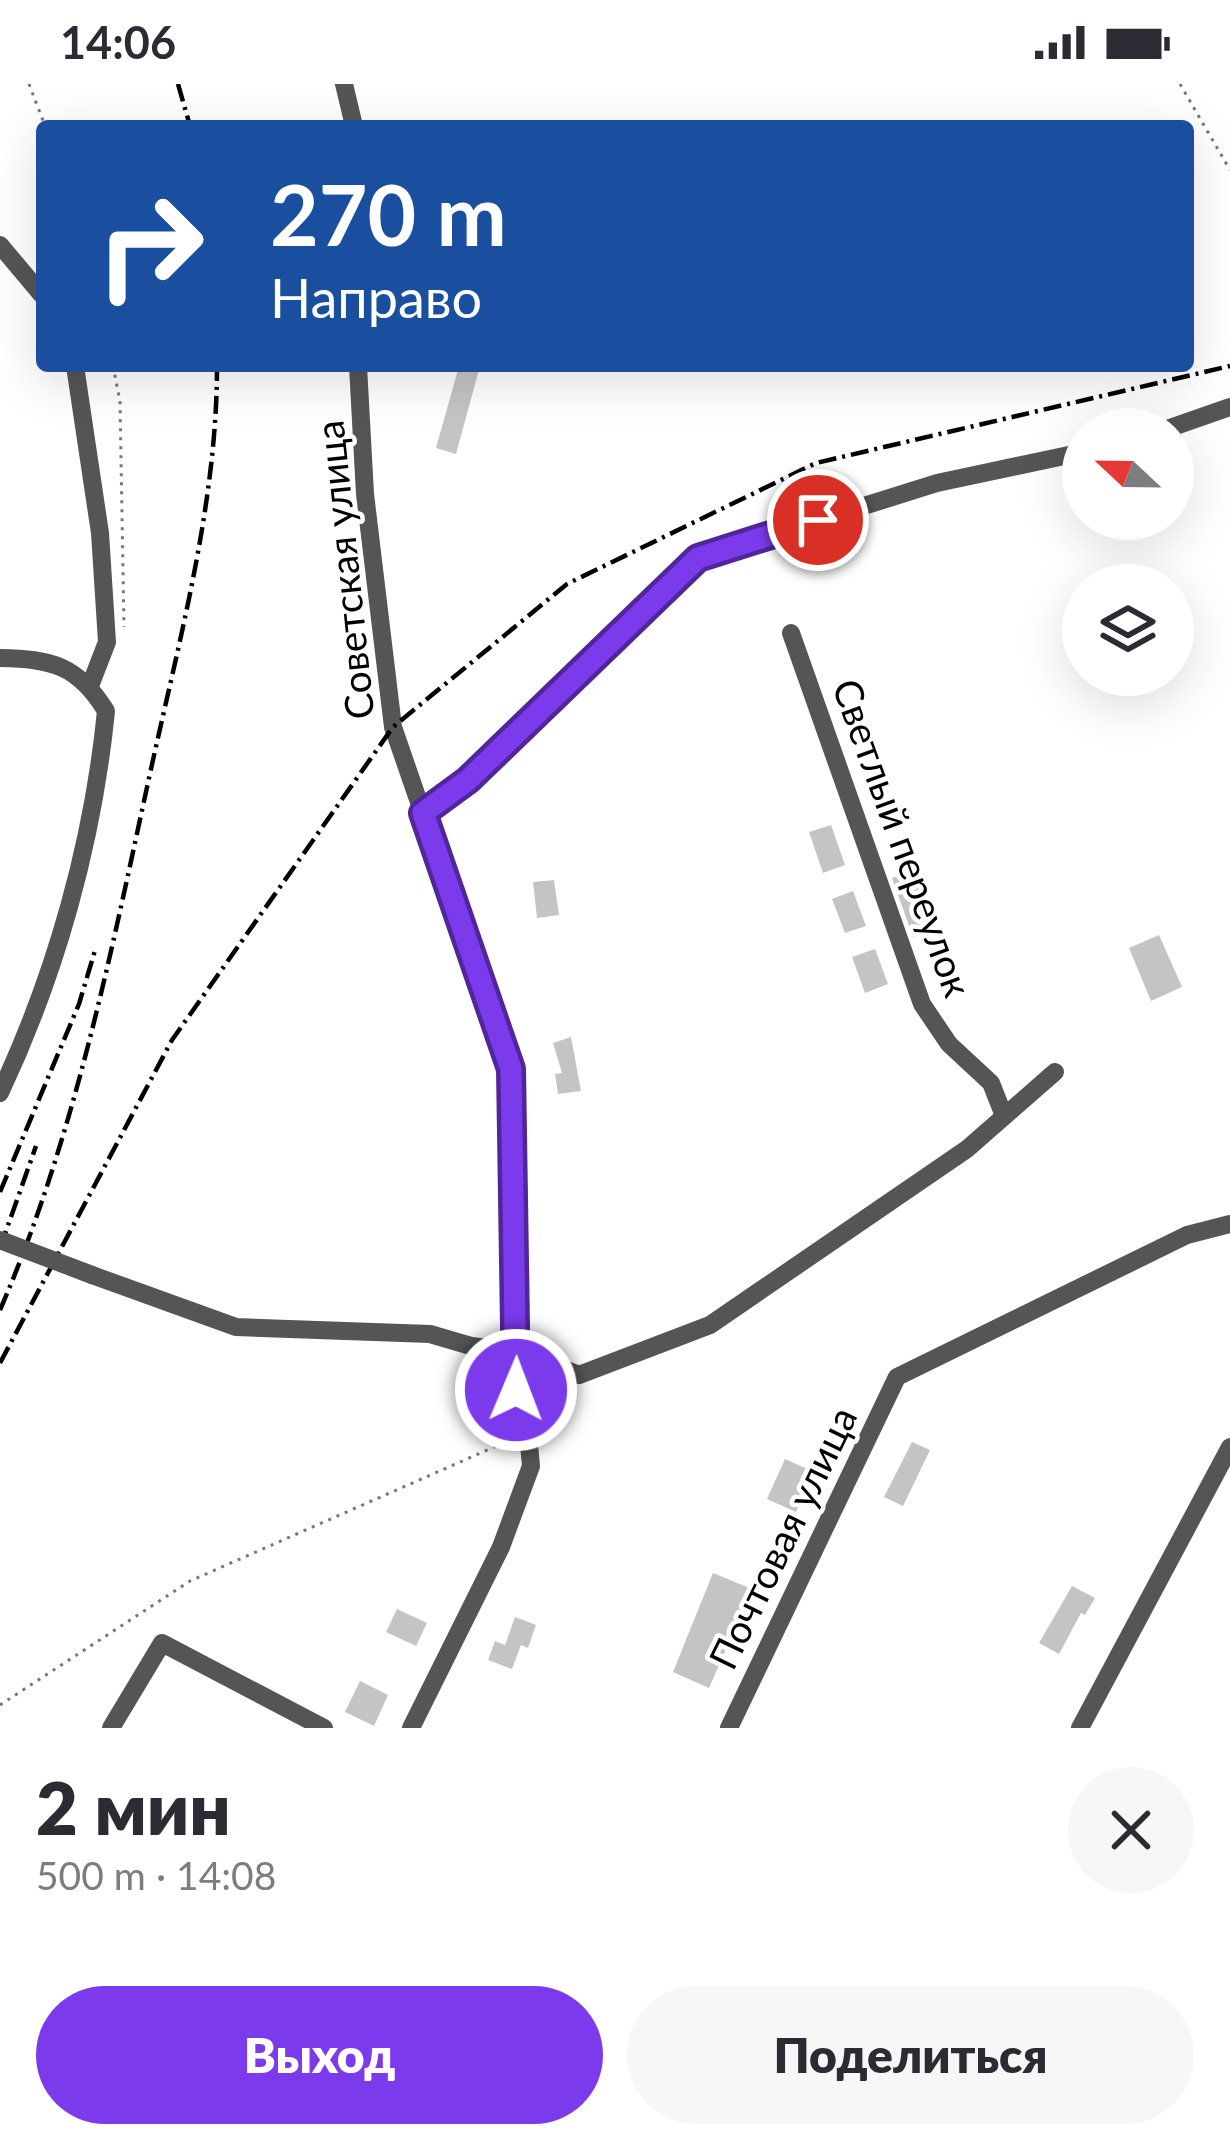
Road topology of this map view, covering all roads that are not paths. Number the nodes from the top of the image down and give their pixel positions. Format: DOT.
graph roads {
  1 [pos="344,84"];
  2 [pos="353,120"];
  3 [pos="0,245"];
  4 [pos="36,288"];
  5 [pos="76,372"];
  6 [pos="358,372"];
  7 [pos="1230,407"];
  8 [pos="1194,420"];
  9 [pos="1062,456"];
  10 [pos="791,633"];
  11 [pos="0,658"];
  12 [pos="90,686"];
  13 [pos="423,813"];
  14 [pos="1055,1072"];
  15 [pos="0,1093"];
  16 [pos="1004,1116"];
  17 [pos="1230,1224"];
  18 [pos="0,1240"];
  19 [pos="471,1346"];
  20 [pos="517,1351"];
  21 [pos="516,1390"];
  22 [pos="1230,1447"];
  23 [pos="111,1728"];
  24 [pos="324,1728"];
  25 [pos="411,1728"];
  26 [pos="729,1728"];
  27 [pos="1080,1728"];
  1 -- 2 [label="street"];
  3 -- 4 [label="street"];
  5 -- 12 [label="street"];
  6 -- 13 [label="street, Советская улица"];
  7 -- 8 [label="street"];
  9 -- 13 [label="street"];
  10 -- 16 [label="street, Светлый переулок"];
  11 -- 12 [label="street"];
  12 -- 15 [label="street"];
  13 -- 20 [label="street, Советская улица"];
  14 -- 16 [label="street"];
  16 -- 20 [label="street"];
  17 -- 26 [label="street, Почтовая улица"];
  18 -- 19 [label="street, bridge"];
  19 -- 20 [label="street"];
  19 -- 21 [label="street"];
  20 -- 21 [label="street, Советская улица"];
  21 -- 25 [label="street, Советская улица"];
  22 -- 27 [label="street"];
  23 -- 24 [label="street"];
}
